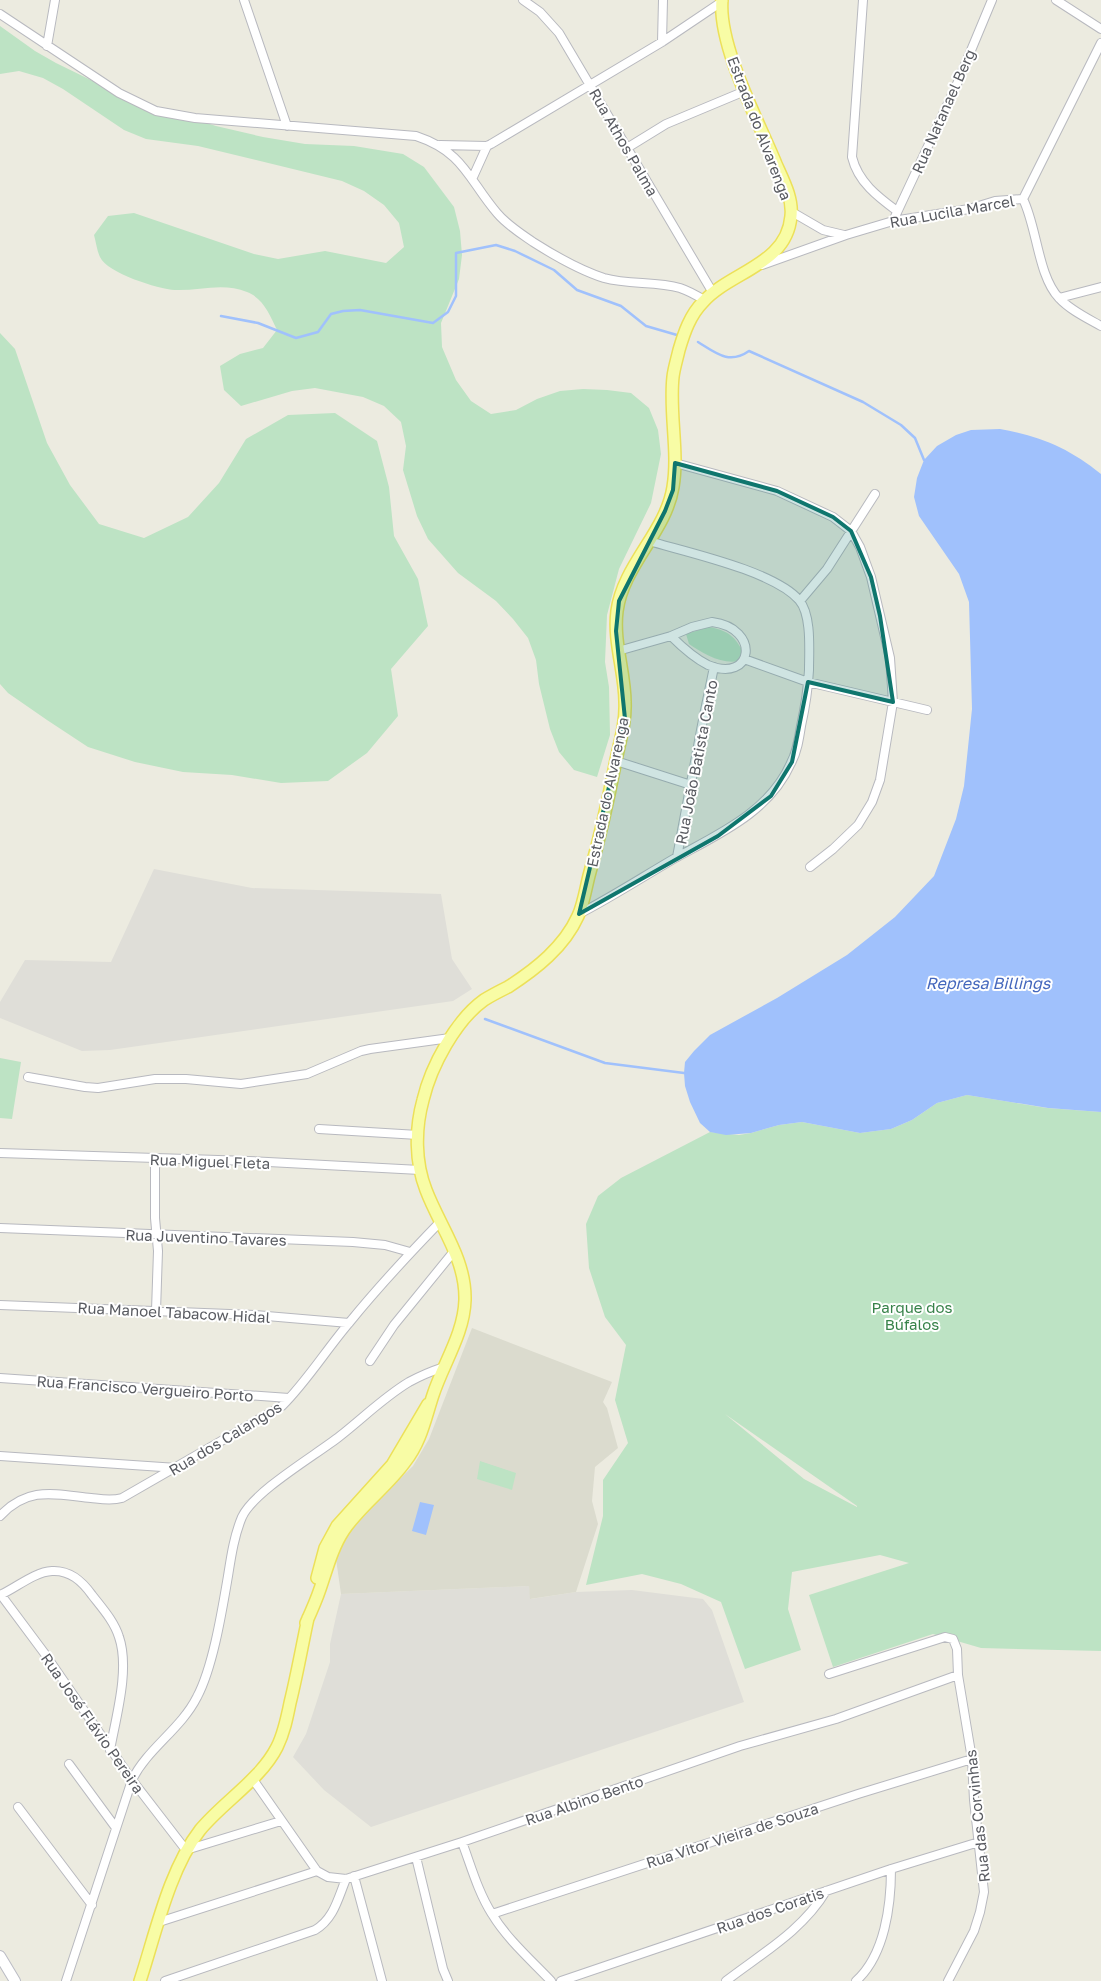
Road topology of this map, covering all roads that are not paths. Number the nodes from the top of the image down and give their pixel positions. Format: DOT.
graph roads {
  1 [pos="55,0"];
  2 [pos="244,0"];
  3 [pos="663,0"];
  4 [pos="863,0"];
  5 [pos="992,0"];
  6 [pos="1056,0"];
  7 [pos="528,1"];
  8 [pos="723,1"];
  9 [pos="0,14"];
  10 [pos="1101,29"];
  11 [pos="662,42"];
  12 [pos="1101,43"];
  13 [pos="47,46"];
  14 [pos="590,84"];
  15 [pos="745,91"];
  16 [pos="287,126"];
  17 [pos="440,145"];
  18 [pos="487,146"];
  19 [pos="628,148"];
  20 [pos="473,177"];
  21 [pos="1023,199"];
  22 [pos="792,212"];
  23 [pos="897,212"];
  24 [pos="893,221"];
  25 [pos="846,235"];
  26 [pos="755,267"];
  27 [pos="1101,287"];
  28 [pos="708,296"];
  29 [pos="1059,298"];
  30 [pos="1101,326"];
  31 [pos="675,463"];
  32 [pos="875,494"];
  33 [pos="851,531"];
  34 [pos="649,541"];
  35 [pos="800,601"];
  36 [pos="671,636"];
  37 [pos="618,651"];
  38 [pos="744,659"];
  39 [pos="714,667"];
  40 [pos="808,682"];
  41 [pos="893,702"];
  42 [pos="928,710"];
  43 [pos="616,761"];
  44 [pos="691,785"];
  45 [pos="677,857"];
  46 [pos="810,867"];
  47 [pos="579,914"];
  48 [pos="450,1038"];
  49 [pos="28,1077"];
  50 [pos="319,1129"];
  51 [pos="418,1135"];
  52 [pos="0,1153"];
  53 [pos="155,1159"];
  54 [pos="420,1170"];
  55 [pos="441,1221"];
  56 [pos="0,1228"];
  57 [pos="157,1235"];
  58 [pos="455,1250"];
  59 [pos="410,1252"];
  60 [pos="0,1305"];
  61 [pos="156,1311"];
  62 [pos="348,1323"];
  63 [pos="370,1361"];
  64 [pos="444,1367"];
  65 [pos="0,1378"];
  66 [pos="290,1398"];
  67 [pos="0,1456"];
  68 [pos="177,1468"];
  69 [pos="0,1516"];
  70 [pos="0,1595"];
  71 [pos="829,1674"];
  72 [pos="958,1675"];
  73 [pos="110,1750"];
  74 [pos="972,1759"];
  75 [pos="69,1764"];
  76 [pos="252,1778"];
  77 [pos="132,1780"];
  78 [pos="18,1807"];
  79 [pos="281,1821"];
  80 [pos="116,1828"];
  81 [pos="462,1842"];
  82 [pos="979,1842"];
  83 [pos="186,1850"];
  84 [pos="416,1857"];
  85 [pos="890,1868"];
  86 [pos="317,1871"];
  87 [pos="350,1877"];
  88 [pos="826,1891"];
  89 [pos="92,1905"];
  90 [pos="492,1914"];
  91 [pos="159,1922"];
  92 [pos="0,1956"];
  93 [pos="15,1981"];
  94 [pos="66,1981"];
  95 [pos="140,1981"];
  96 [pos="165,1981"];
  97 [pos="382,1981"];
  98 [pos="448,1981"];
  99 [pos="551,1981"];
  100 [pos="561,1981"];
  101 [pos="726,1981"];
  102 [pos="856,1981"];
  103 [pos="948,1981"];
  1 -- 13 [label="street"];
  2 -- 16 [label="street"];
  3 -- 11 [label="street"];
  4 -- 23 [label="street"];
  5 -- 23 [label="street, Rua Natanael Berg"];
  6 -- 10 [label="street"];
  7 -- 14 [label="street, Rua Athos Palma"];
  8 -- 11 [label="street"];
  8 -- 15 [label="main road, Estrada do Alvarenga"];
  9 -- 13 [label="street"];
  11 -- 14 [label="street"];
  12 -- 21 [label="street"];
  13 -- 16 [label="street"];
  14 -- 18 [label="street"];
  14 -- 19 [label="street, Rua Athos Palma"];
  15 -- 19 [label="street"];
  15 -- 22 [label="main road, Estrada do Alvarenga"];
  16 -- 17 [label="street"];
  17 -- 18 [label="street"];
  17 -- 20 [label="street"];
  18 -- 20 [label="street"];
  19 -- 28 [label="street, Rua Athos Palma"];
  20 -- 28 [label="street"];
  21 -- 24 [label="street, Rua Lucila Marcel"];
  21 -- 29 [label="street, Rua Lucila Marcel"];
  22 -- 25 [label="street, Rua Lucila Marcel"];
  22 -- 26 [label="main road, Estrada do Alvarenga"];
  23 -- 24 [label="street, Rua Natanael Berg"];
  24 -- 25 [label="street, Rua Lucila Marcel"];
  25 -- 26 [label="street, Rua Lucila Marcel"];
  26 -- 28 [label="main road, Estrada do Alvarenga"];
  27 -- 29 [label="street"];
  28 -- 31 [label="main road, Estrada do Alvarenga"];
  29 -- 30 [label="street, Rua Lucila Marcel"];
  31 -- 33 [label="street"];
  31 -- 34 [label="main road, Estrada do Alvarenga"];
  32 -- 33 [label="street"];
  33 -- 35 [label="street"];
  33 -- 41 [label="street"];
  34 -- 35 [label="street"];
  34 -- 37 [label="main road, Estrada do Alvarenga"];
  35 -- 40 [label="street"];
  36 -- 37 [label="street"];
  36 -- 38 [label="street"];
  36 -- 39 [label="street"];
  37 -- 43 [label="main road, Estrada do Alvarenga"];
  38 -- 39 [label="street"];
  38 -- 40 [label="street"];
  39 -- 44 [label="street, Rua João Batista Canto"];
  40 -- 41 [label="street"];
  40 -- 45 [label="street"];
  41 -- 42 [label="street"];
  41 -- 46 [label="street"];
  43 -- 44 [label="street"];
  43 -- 47 [label="main road, Estrada do Alvarenga"];
  44 -- 45 [label="street, Rua João Batista Canto"];
  45 -- 47 [label="street"];
  47 -- 48 [label="main road, Estrada do Alvarenga"];
  48 -- 49 [label="street"];
  48 -- 51 [label="main road, Estrada do Alvarenga"];
  50 -- 51 [label="street"];
  51 -- 54 [label="main road, Estrada do Alvarenga"];
  52 -- 53 [label="street, Rua Miguel Fleta"];
  53 -- 54 [label="street, Rua Miguel Fleta"];
  53 -- 57 [label="street"];
  54 -- 55 [label="main road, Estrada do Alvarenga"];
  55 -- 58 [label="main road, Estrada do Alvarenga"];
  55 -- 59 [label="street, Rua dos Calangos"];
  56 -- 57 [label="street, Rua Juventino Tavares"];
  57 -- 59 [label="street, Rua Juventino Tavares"];
  57 -- 61 [label="street"];
  58 -- 63 [label="street"];
  58 -- 64 [label="main road, Estrada do Alvarenga"];
  59 -- 62 [label="street, Rua dos Calangos"];
  60 -- 61 [label="street, Rua Manoel Tabacow Hidal"];
  61 -- 62 [label="street, Rua Manoel Tabacow Hidal"];
  62 -- 66 [label="street, Rua dos Calangos"];
  64 -- 76 [label="main road, Estrada do Alvarenga"];
  64 -- 77 [label="street"];
  65 -- 66 [label="street, Rua Francisco Vergueiro Porto"];
  66 -- 68 [label="street, Rua dos Calangos"];
  67 -- 68 [label="street"];
  68 -- 69 [label="street, Rua dos Calangos"];
  70 -- 73 [label="street, Rua José Flávio Pereira"];
  70 -- 73 [label="street"];
  71 -- 72 [label="street, Rua das Corvinhas"];
  72 -- 74 [label="street, Rua das Corvinhas"];
  72 -- 81 [label="street, Rua Albino Bento"];
  73 -- 77 [label="street, Rua José Flávio Pereira"];
  74 -- 82 [label="street, Rua das Corvinhas"];
  74 -- 90 [label="street, Rua Vitor Vieira de Souza"];
  75 -- 80 [label="street"];
  76 -- 79 [label="street"];
  76 -- 83 [label="main road, Estrada do Alvarenga"];
  77 -- 80 [label="street"];
  77 -- 83 [label="street, Rua José Flávio Pereira"];
  78 -- 89 [label="street"];
  79 -- 83 [label="street"];
  79 -- 86 [label="street"];
  80 -- 89 [label="street"];
  81 -- 84 [label="street, Rua Albino Bento"];
  81 -- 90 [label="street"];
  82 -- 85 [label="street, Rua dos Coratis"];
  82 -- 103 [label="street, Rua das Corvinhas"];
  83 -- 91 [label="main road, Estrada do Alvarenga"];
  84 -- 87 [label="street, Rua Albino Bento"];
  84 -- 98 [label="street"];
  85 -- 88 [label="street, Rua dos Coratis"];
  85 -- 102 [label="street"];
  86 -- 87 [label="street, Rua Albino Bento"];
  86 -- 91 [label="street"];
  87 -- 96 [label="street"];
  87 -- 97 [label="street"];
  88 -- 100 [label="street, Rua dos Coratis"];
  88 -- 101 [label="street"];
  89 -- 94 [label="street"];
  90 -- 99 [label="street"];
  91 -- 95 [label="main road, Estrada do Alvarenga"];
  92 -- 93 [label="main road"];
}
